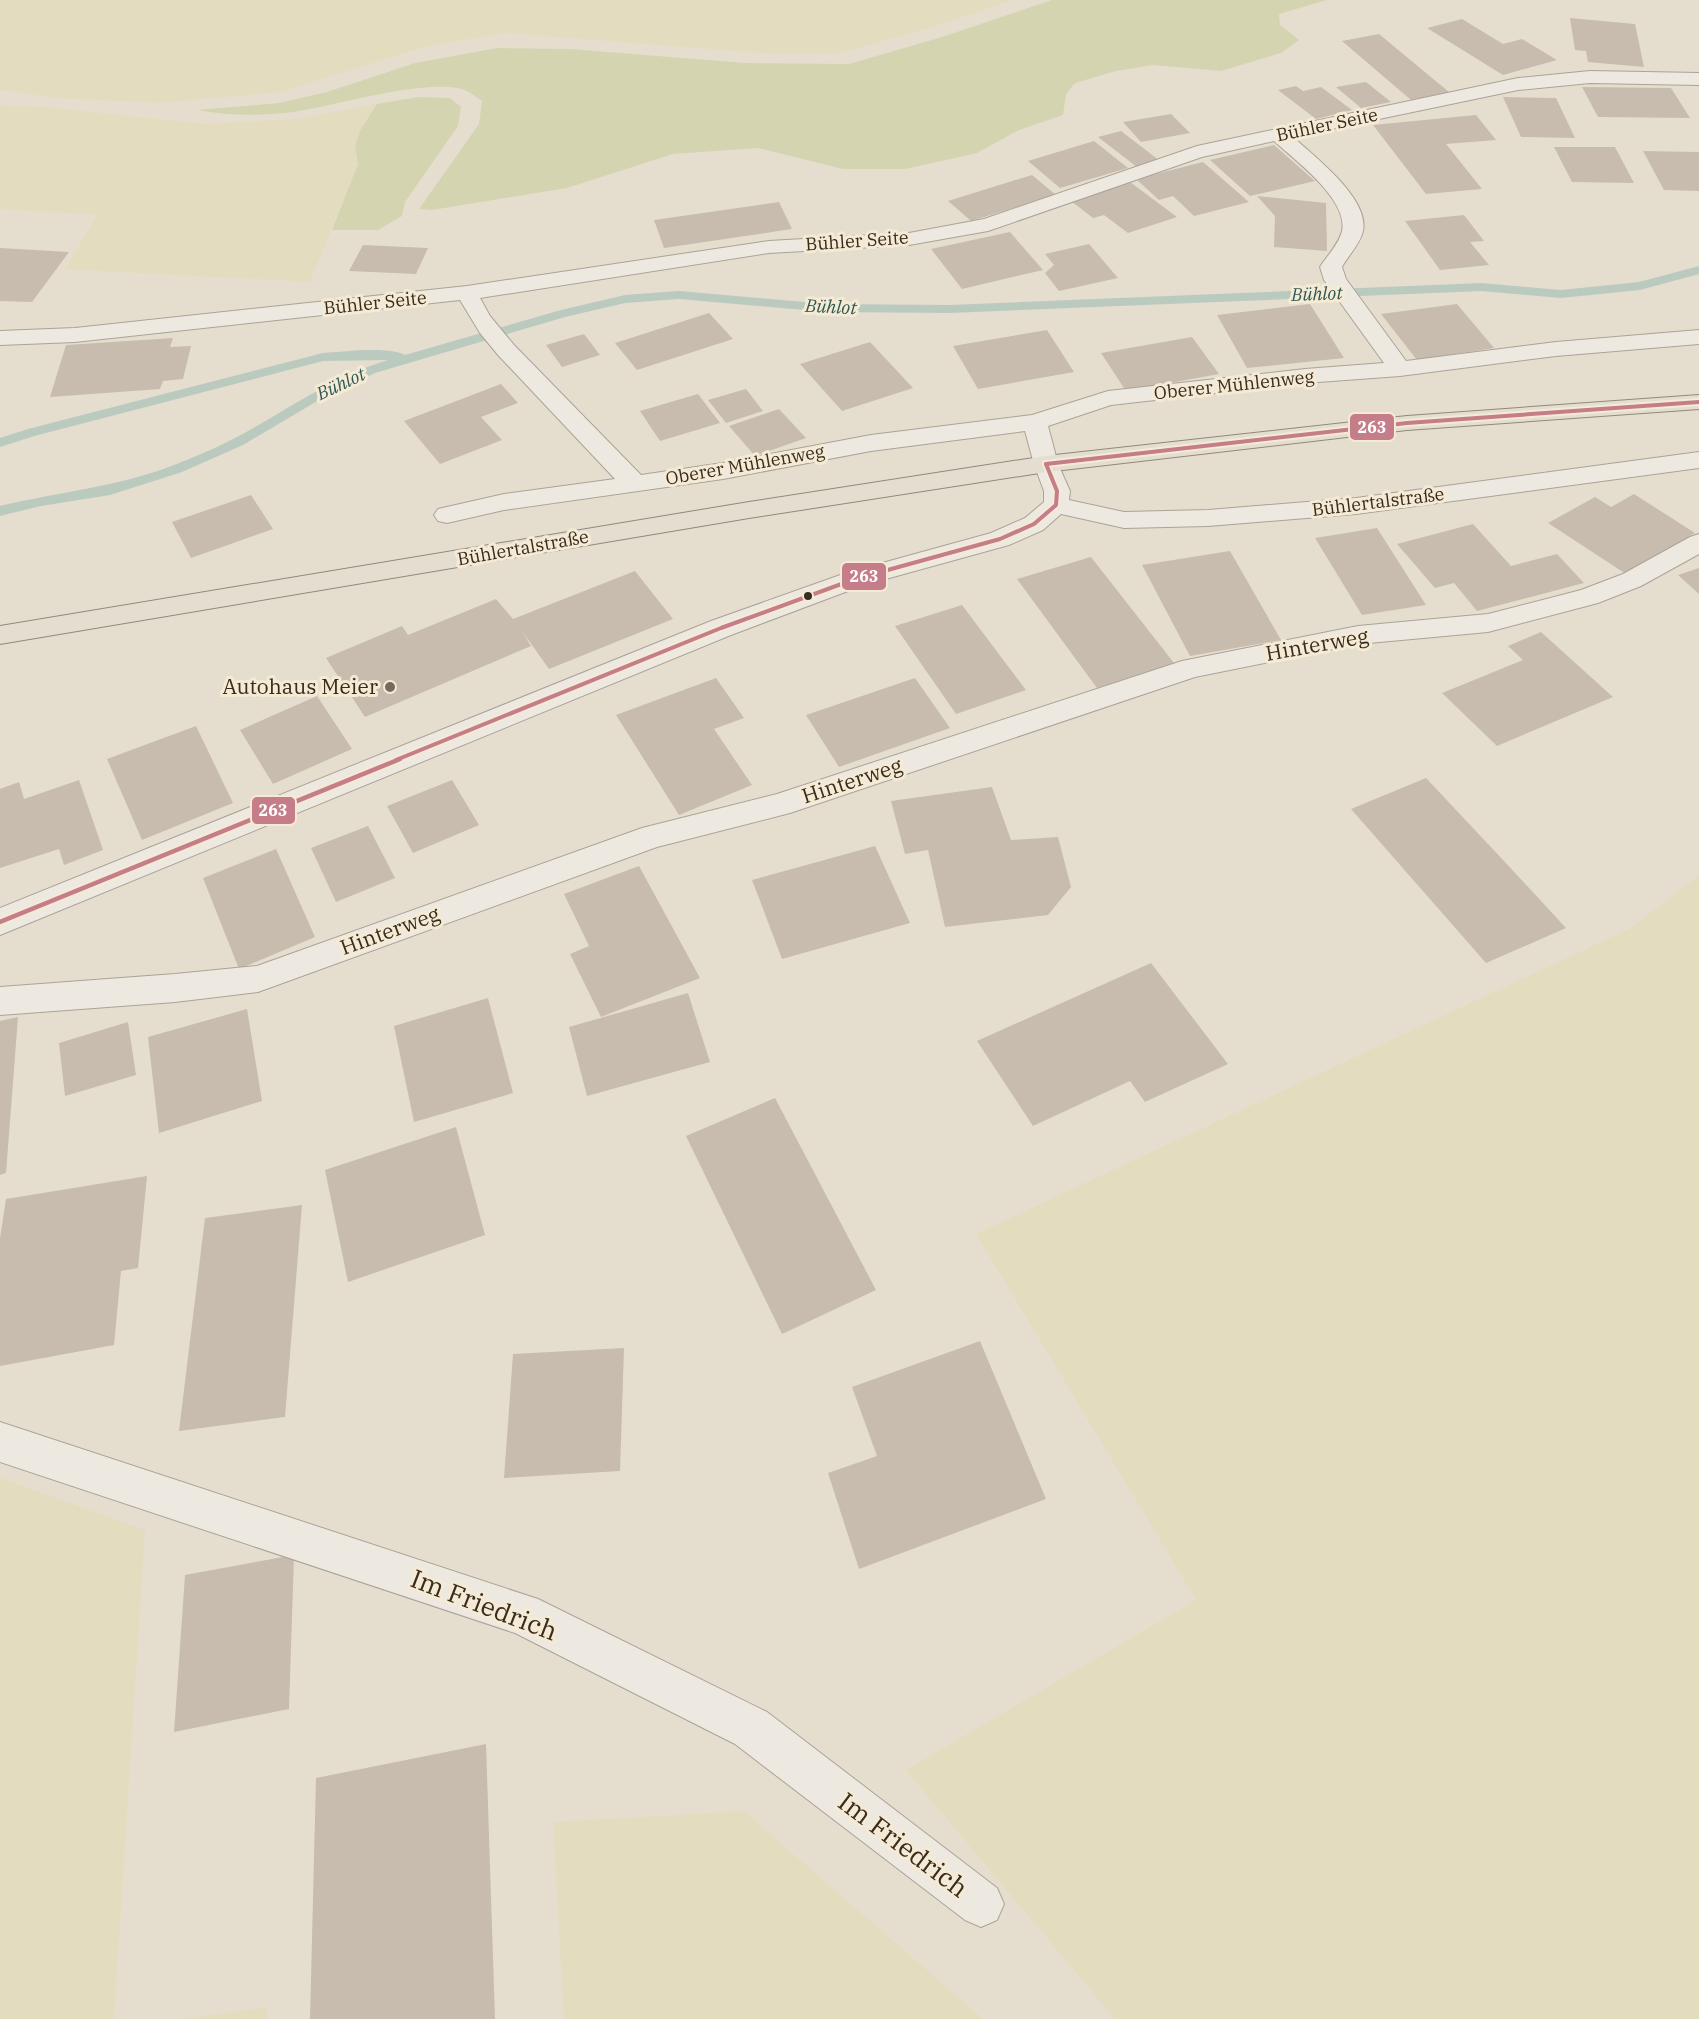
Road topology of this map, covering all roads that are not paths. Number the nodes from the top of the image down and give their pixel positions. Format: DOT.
graph roads {
  1 [pos="1699,79"];
  2 [pos="1280,136"];
  3 [pos="470,300"];
  4 [pos="1699,337"];
  5 [pos="0,338"];
  6 [pos="1400,369"];
  7 [pos="1699,402"];
  8 [pos="1035,422"];
  9 [pos="1699,460"];
  10 [pos="1046,464"];
  11 [pos="635,484"];
  12 [pos="1056,505"];
  13 [pos="447,515"];
  14 [pos="1699,543"];
  15 [pos="0,635"];
  16 [pos="0,922"];
  17 [pos="0,1000"];
  18 [pos="0,1442"];
  19 [pos="981,1904"];
  1 -- 2 [label="street, Bühler Seite"];
  2 -- 3 [label="street, Bühler Seite"];
  2 -- 6 [label="street"];
  3 -- 5 [label="street, Bühler Seite"];
  3 -- 11 [label="street, Oberer Mühlenweg"];
  4 -- 6 [label="street, Oberer Mühlenweg"];
  6 -- 8 [label="street, Oberer Mühlenweg"];
  7 -- 10 [label="main road, Bühlertalstraße"];
  8 -- 10 [label="street"];
  8 -- 11 [label="street, Oberer Mühlenweg"];
  9 -- 12 [label="street, Bühlertalstraße"];
  10 -- 12 [label="street"];
  10 -- 15 [label="main road, Bühlertalstraße"];
  11 -- 13 [label="street"];
  12 -- 16 [label="street"];
  14 -- 17 [label="street, Hinterweg"];
  18 -- 19 [label="street, Im Friedrich"];
}
